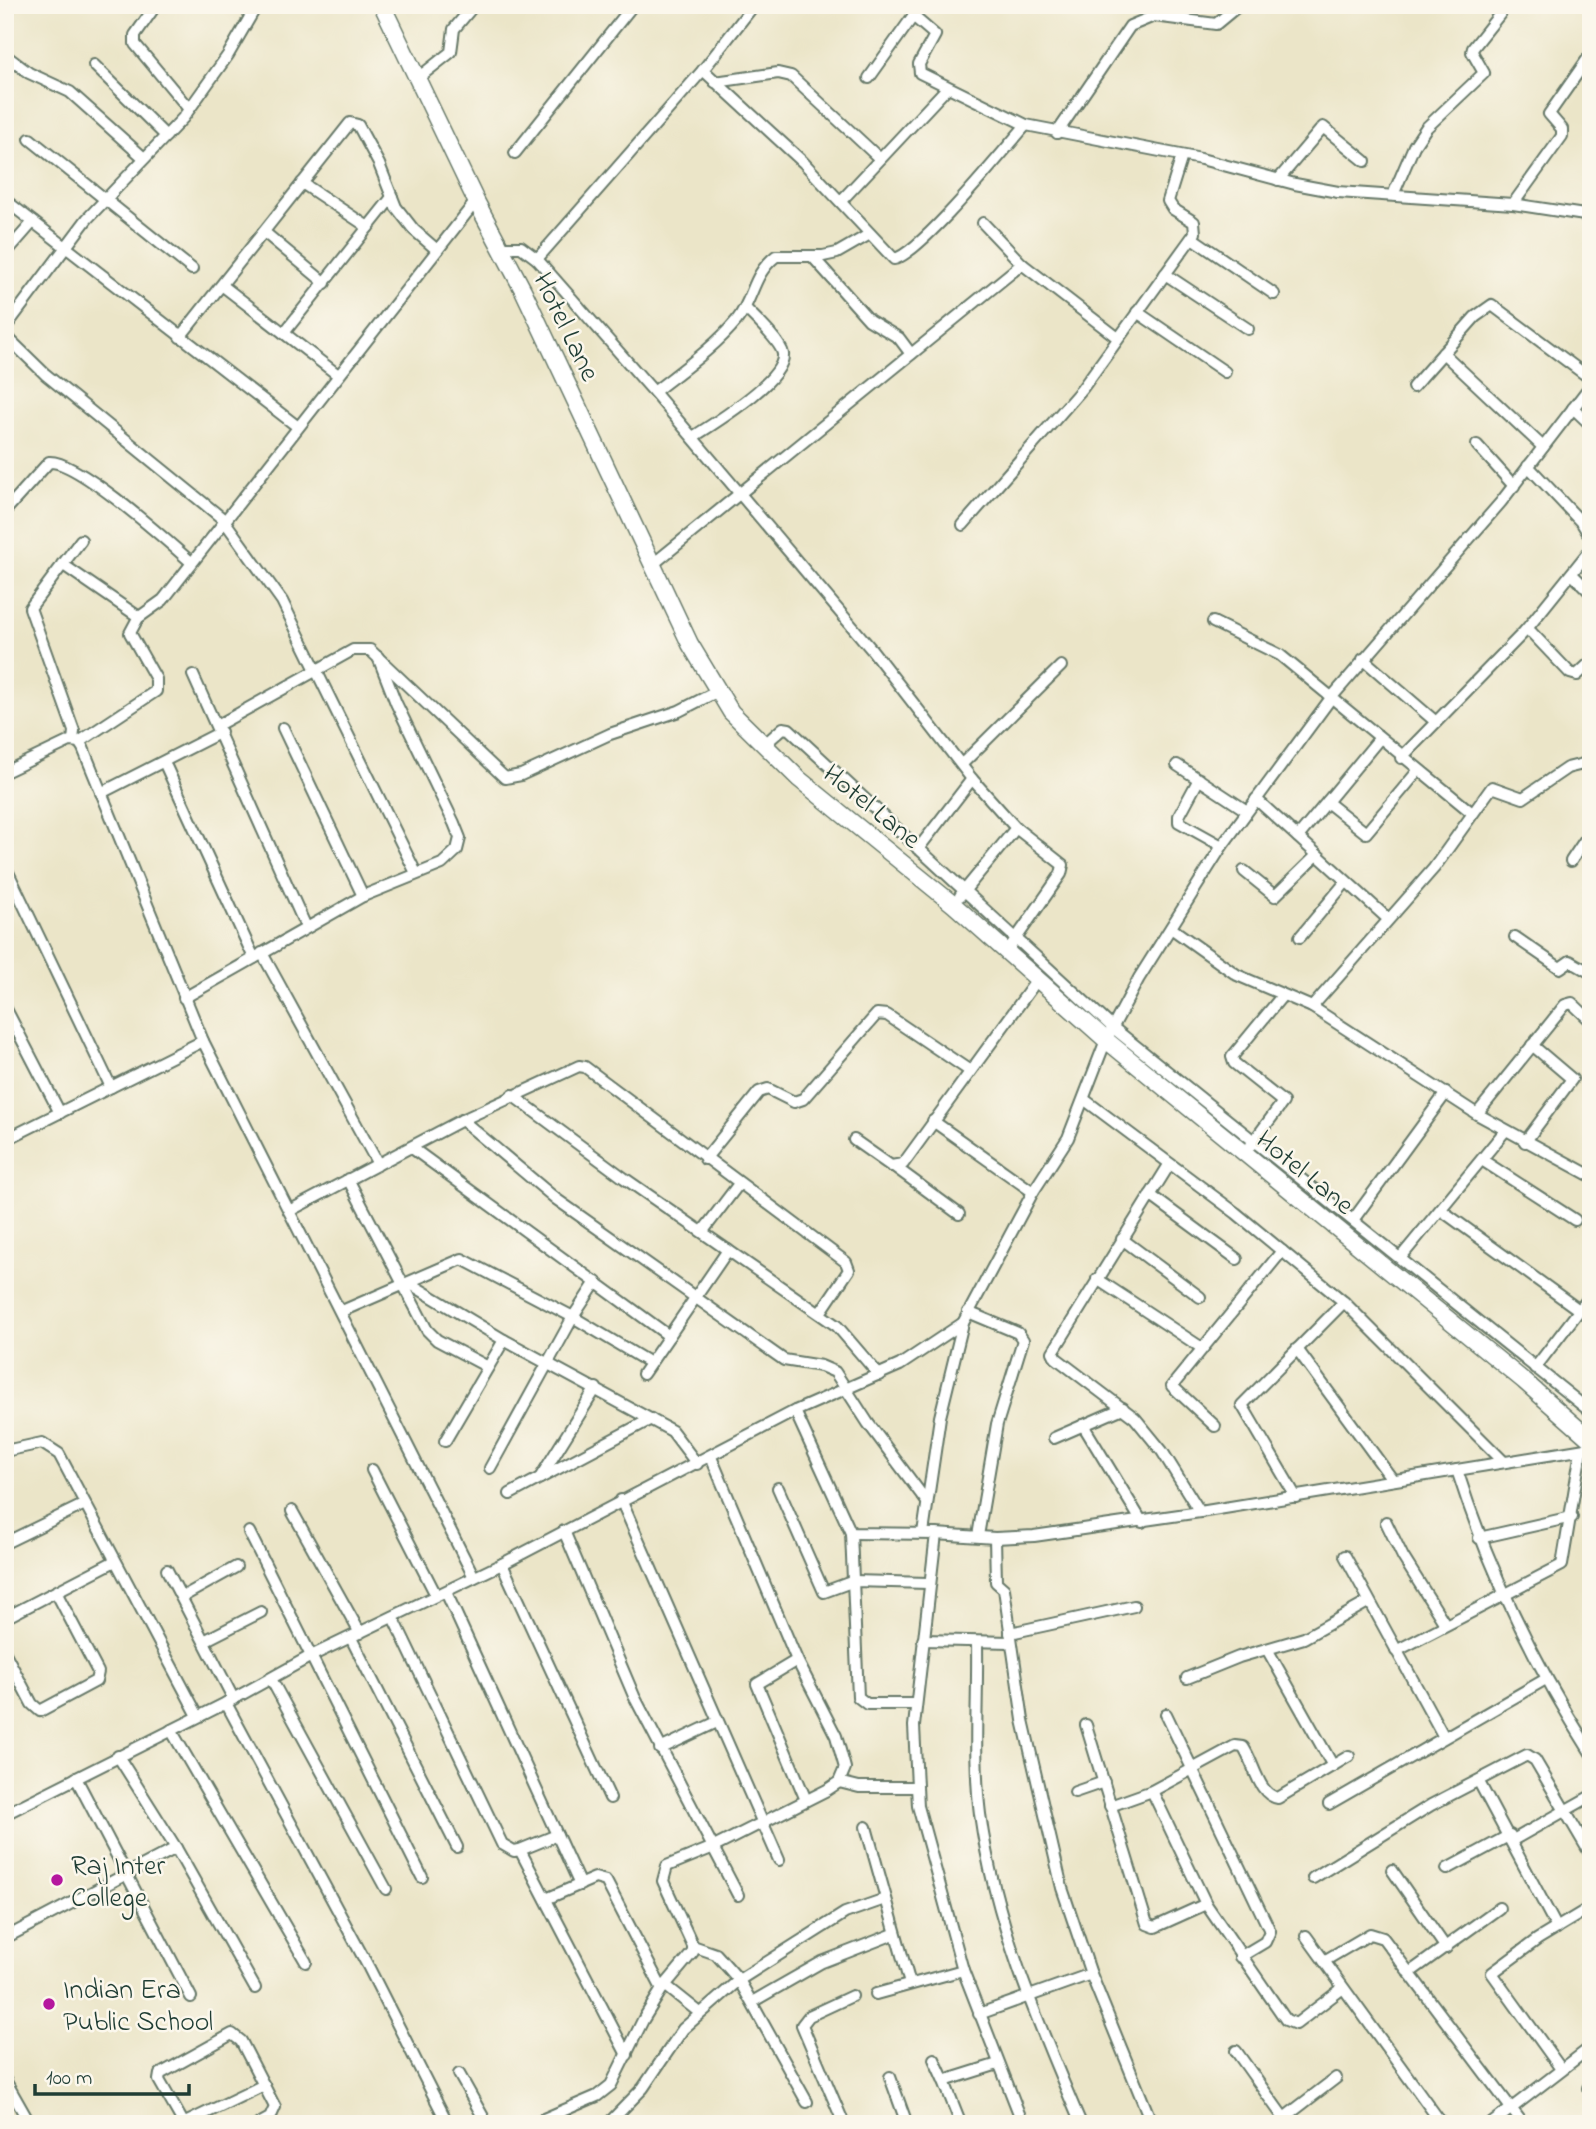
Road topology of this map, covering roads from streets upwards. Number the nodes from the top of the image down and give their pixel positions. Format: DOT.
graph roads {
  1 [pos="156,5"];
  2 [pos="242,5"];
  3 [pos="382,5"];
  4 [pos="474,5"];
  5 [pos="633,5"];
  6 [pos="754,5"];
  7 [pos="921,5"];
  8 [pos="1240,5"];
  9 [pos="1507,5"];
  10 [pos="254,10"];
  11 [pos="1166,11"];
  12 [pos="913,16"];
  13 [pos="1591,54"];
  14 [pos="5,55"];
  15 [pos="94,65"];
  16 [pos="428,70"];
  17 [pos="702,71"];
  18 [pos="869,78"];
  19 [pos="715,82"];
  20 [pos="947,88"];
  21 [pos="189,109"];
  22 [pos="1026,125"];
  23 [pos="1056,133"];
  24 [pos="166,136"];
  25 [pos="30,139"];
  26 [pos="515,153"];
  27 [pos="1182,156"];
  28 [pos="145,158"];
  29 [pos="879,158"];
  30 [pos="1365,162"];
  31 [pos="1278,180"];
  32 [pos="302,183"];
  33 [pos="1393,195"];
  34 [pos="392,197"];
  35 [pos="5,200"];
  36 [pos="105,200"];
  37 [pos="476,201"];
  38 [pos="841,201"];
  39 [pos="1513,204"];
  40 [pos="1589,214"];
  41 [pos="33,222"];
  42 [pos="983,223"];
  43 [pos="368,228"];
  44 [pos="264,232"];
  45 [pos="870,234"];
  46 [pos="1192,238"];
  47 [pos="64,247"];
  48 [pos="507,247"];
  49 [pos="437,250"];
  50 [pos="5,254"];
  51 [pos="811,256"];
  52 [pos="537,259"];
  53 [pos="1022,264"];
  54 [pos="192,269"];
  55 [pos="1165,275"];
  56 [pos="326,283"];
  57 [pos="223,286"];
  58 [pos="1274,294"];
  59 [pos="745,308"];
  60 [pos="1137,312"];
  61 [pos="5,328"];
  62 [pos="1248,329"];
  63 [pos="284,333"];
  64 [pos="5,335"];
  65 [pos="180,337"];
  66 [pos="1118,338"];
  67 [pos="1443,353"];
  68 [pos="911,354"];
  69 [pos="1225,372"];
  70 [pos="338,374"];
  71 [pos="1591,379"];
  72 [pos="1591,386"];
  73 [pos="1413,387"];
  74 [pos="654,392"];
  75 [pos="1573,408"];
  76 [pos="1591,425"];
  77 [pos="298,427"];
  78 [pos="693,437"];
  79 [pos="1477,445"];
  80 [pos="1543,447"];
  81 [pos="1528,466"];
  82 [pos="1514,486"];
  83 [pos="742,495"];
  84 [pos="5,511"];
  85 [pos="223,519"];
  86 [pos="963,525"];
  87 [pos="1591,538"];
  88 [pos="81,540"];
  89 [pos="1590,554"];
  90 [pos="659,561"];
  91 [pos="191,562"];
  92 [pos="62,564"];
  93 [pos="1572,573"];
  94 [pos="1591,593"];
  95 [pos="139,617"];
  96 [pos="1213,622"];
  97 [pos="1525,631"];
  98 [pos="377,655"];
  99 [pos="1363,659"];
  100 [pos="1591,662"];
  101 [pos="1061,666"];
  102 [pos="316,670"];
  103 [pos="194,675"];
  104 [pos="716,692"];
  105 [pos="1331,698"];
  106 [pos="1436,722"];
  107 [pos="219,729"];
  108 [pos="284,729"];
  109 [pos="771,738"];
  110 [pos="1379,738"];
  111 [pos="76,741"];
  112 [pos="1401,758"];
  113 [pos="164,762"];
  114 [pos="1591,762"];
  115 [pos="962,764"];
  116 [pos="1177,765"];
  117 [pos="1418,771"];
  118 [pos="5,772"];
  119 [pos="972,779"];
  120 [pos="1199,779"];
  121 [pos="101,793"];
  122 [pos="1256,799"];
  123 [pos="1327,802"];
  124 [pos="1247,811"];
  125 [pos="1471,812"];
  126 [pos="1016,828"];
  127 [pos="1590,834"];
  128 [pos="1297,837"];
  129 [pos="1222,846"];
  130 [pos="918,849"];
  131 [pos="1316,856"];
  132 [pos="1571,861"];
  133 [pos="5,866"];
  134 [pos="1244,870"];
  135 [pos="416,873"];
  136 [pos="1345,883"];
  137 [pos="363,896"];
  138 [pos="959,898"];
  139 [pos="1387,918"];
  140 [pos="306,927"];
  141 [pos="1171,928"];
  142 [pos="1300,937"];
  143 [pos="1515,937"];
  144 [pos="1012,945"];
  145 [pos="258,955"];
  146 [pos="1591,973"];
  147 [pos="1037,980"];
  148 [pos="1282,996"];
  149 [pos="184,998"];
  150 [pos="5,1007"];
  151 [pos="1312,1007"];
  152 [pos="1591,1021"];
  153 [pos="1109,1034"];
  154 [pos="203,1041"];
  155 [pos="1532,1045"];
  156 [pos="970,1071"];
  157 [pos="111,1087"];
  158 [pos="1446,1093"];
  159 [pos="512,1095"];
  160 [pos="1086,1100"];
  161 [pos="60,1113"];
  162 [pos="1477,1114"];
  163 [pos="461,1120"];
  164 [pos="933,1121"];
  165 [pos="1504,1131"];
  166 [pos="5,1140"];
  167 [pos="854,1140"];
  168 [pos="1525,1142"];
  169 [pos="412,1148"];
  170 [pos="1249,1148"];
  171 [pos="705,1159"];
  172 [pos="1482,1160"];
  173 [pos="378,1164"];
  174 [pos="1169,1165"];
  175 [pos="895,1167"];
  176 [pos="1591,1176"];
  177 [pos="348,1179"];
  178 [pos="738,1185"];
  179 [pos="1033,1192"];
  180 [pos="1150,1195"];
  181 [pos="1441,1210"];
  182 [pos="289,1211"];
  183 [pos="959,1214"];
  184 [pos="1353,1220"];
  185 [pos="1575,1220"];
  186 [pos="703,1231"];
  187 [pos="1122,1240"];
  188 [pos="728,1250"];
  189 [pos="1282,1251"];
  190 [pos="1401,1257"];
  191 [pos="1237,1259"];
  192 [pos="1097,1279"];
  193 [pos="596,1282"];
  194 [pos="406,1285"];
  195 [pos="1591,1294"];
  196 [pos="695,1297"];
  197 [pos="1200,1297"];
  198 [pos="1343,1302"];
  199 [pos="1579,1310"];
  200 [pos="342,1311"];
  201 [pos="820,1313"];
  202 [pos="573,1317"];
  203 [pos="965,1317"];
  204 [pos="670,1336"];
  205 [pos="504,1340"];
  206 [pos="1202,1348"];
  207 [pos="1297,1349"];
  208 [pos="548,1362"];
  209 [pos="650,1363"];
  210 [pos="488,1367"];
  211 [pos="1535,1368"];
  212 [pos="643,1374"];
  213 [pos="879,1375"];
  214 [pos="845,1387"];
  215 [pos="596,1388"];
  216 [pos="1123,1408"];
  217 [pos="795,1411"];
  218 [pos="1591,1412"];
  219 [pos="651,1419"];
  220 [pos="1083,1425"];
  221 [pos="1215,1426"];
  222 [pos="1054,1438"];
  223 [pos="445,1441"];
  224 [pos="1588,1447"];
  225 [pos="5,1451"];
  226 [pos="711,1457"];
  227 [pos="1504,1462"];
  228 [pos="697,1464"];
  229 [pos="490,1468"];
  230 [pos="372,1470"];
  231 [pos="1457,1470"];
  232 [pos="540,1478"];
  233 [pos="1392,1479"];
  234 [pos="778,1488"];
  235 [pos="510,1494"];
  236 [pos="1296,1497"];
  237 [pos="621,1500"];
  238 [pos="927,1502"];
  239 [pos="85,1504"];
  240 [pos="292,1511"];
  241 [pos="1200,1512"];
  242 [pos="1572,1517"];
  243 [pos="1142,1522"];
  244 [pos="1386,1522"];
  245 [pos="564,1531"];
  246 [pos="249,1532"];
  247 [pos="850,1533"];
  248 [pos="923,1533"];
  249 [pos="936,1534"];
  250 [pos="978,1536"];
  251 [pos="995,1538"];
  252 [pos="1479,1538"];
  253 [pos="5,1544"];
  254 [pos="1345,1556"];
  255 [pos="115,1561"];
  256 [pos="502,1564"];
  257 [pos="236,1567"];
  258 [pos="167,1570"];
  259 [pos="474,1577"];
  260 [pos="855,1581"];
  261 [pos="928,1583"];
  262 [pos="57,1592"];
  263 [pos="441,1594"];
  264 [pos="1502,1595"];
  265 [pos="182,1597"];
  266 [pos="1368,1602"];
  267 [pos="1134,1606"];
  268 [pos="261,1612"];
  269 [pos="393,1617"];
  270 [pos="5,1618"];
  271 [pos="1446,1624"];
  272 [pos="356,1635"];
  273 [pos="1011,1637"];
  274 [pos="923,1640"];
  275 [pos="204,1641"];
  276 [pos="977,1643"];
  277 [pos="1267,1649"];
  278 [pos="1396,1651"];
  279 [pos="5,1653"];
  280 [pos="311,1656"];
  281 [pos="797,1660"];
  282 [pos="1187,1678"];
  283 [pos="271,1679"];
  284 [pos="1546,1679"];
  285 [pos="230,1701"];
  286 [pos="916,1704"];
  287 [pos="1166,1714"];
  288 [pos="198,1717"];
  289 [pos="717,1722"];
  290 [pos="1086,1725"];
  291 [pos="171,1730"];
  292 [pos="1444,1737"];
  293 [pos="660,1749"];
  294 [pos="1591,1753"];
  295 [pos="118,1756"];
  296 [pos="1349,1756"];
  297 [pos="1333,1766"];
  298 [pos="1192,1768"];
  299 [pos="76,1779"];
  300 [pos="839,1782"];
  301 [pos="1104,1782"];
  302 [pos="1479,1782"];
  303 [pos="916,1787"];
  304 [pos="1152,1791"];
  305 [pos="1075,1792"];
  306 [pos="1591,1796"];
  307 [pos="610,1798"];
  308 [pos="806,1800"];
  309 [pos="1329,1804"];
  310 [pos="1110,1805"];
  311 [pos="1565,1808"];
  312 [pos="5,1814"];
  313 [pos="762,1824"];
  314 [pos="866,1827"];
  315 [pos="557,1835"];
  316 [pos="1511,1837"];
  317 [pos="716,1846"];
  318 [pos="457,1847"];
  319 [pos="176,1848"];
  320 [pos="520,1850"];
  321 [pos="1591,1855"];
  322 [pos="779,1860"];
  323 [pos="1447,1869"];
  324 [pos="1392,1870"];
  325 [pos="127,1875"];
  326 [pos="422,1877"];
  327 [pos="1312,1878"];
  328 [pos="580,1885"];
  329 [pos="386,1889"];
  330 [pos="738,1895"];
  331 [pos="546,1899"];
  332 [pos="886,1899"];
  333 [pos="1206,1904"];
  334 [pos="1591,1907"];
  335 [pos="1499,1908"];
  336 [pos="1557,1928"];
  337 [pos="894,1934"];
  338 [pos="1306,1936"];
  339 [pos="5,1938"];
  340 [pos="693,1946"];
  341 [pos="1446,1948"];
  342 [pos="1240,1957"];
  343 [pos="1324,1961"];
  344 [pos="306,1962"];
  345 [pos="963,1970"];
  346 [pos="1409,1973"];
  347 [pos="1091,1974"];
  348 [pos="738,1980"];
  349 [pos="910,1984"];
  350 [pos="664,1987"];
  351 [pos="1343,1988"];
  352 [pos="255,1989"];
  353 [pos="876,1994"];
  354 [pos="852,1996"];
  355 [pos="191,1997"];
  356 [pos="1028,1998"];
  357 [pos="752,2002"];
  358 [pos="700,2013"];
  359 [pos="979,2014"];
  360 [pos="1591,2047"];
  361 [pos="1236,2051"];
  362 [pos="627,2055"];
  363 [pos="934,2059"];
  364 [pos="998,2064"];
  365 [pos="1561,2069"];
  366 [pos="459,2074"];
  367 [pos="890,2077"];
  368 [pos="1336,2078"];
  369 [pos="5,2080"];
  370 [pos="944,2081"];
  371 [pos="264,2085"];
  372 [pos="807,2102"];
  373 [pos="1511,2108"];
  374 [pos="1286,2121"];
  375 [pos="30,2124"];
  376 [pos="183,2124"];
  377 [pos="259,2124"];
  378 [pos="448,2124"];
  379 [pos="487,2124"];
  380 [pos="532,2124"];
  381 [pos="608,2124"];
  382 [pos="844,2124"];
  383 [pos="907,2124"];
  384 [pos="961,2124"];
  385 [pos="1023,2124"];
  386 [pos="1081,2124"];
  387 [pos="1152,2124"];
  388 [pos="1442,2124"];
  389 [pos="1491,2124"];
  390 [pos="1522,2124"];
  1 -- 21 [label="street"];
  2 -- 10 [label="street"];
  3 -- 16 [label="street, Hotel Lane"];
  4 -- 16 [label="street"];
  5 -- 26 [label="street"];
  6 -- 17 [label="street"];
  7 -- 12 [label="street"];
  8 -- 11 [label="street"];
  9 -- 33 [label="street"];
  10 -- 21 [label="street"];
  11 -- 23 [label="street"];
  12 -- 18 [label="street"];
  12 -- 20 [label="street"];
  13 -- 39 [label="street"];
  14 -- 28 [label="street"];
  15 -- 24 [label="street"];
  16 -- 37 [label="street, Hotel Lane"];
  17 -- 19 [label="street"];
  17 -- 52 [label="street"];
  19 -- 29 [label="street"];
  19 -- 38 [label="street"];
  20 -- 22 [label="street"];
  20 -- 29 [label="street"];
  21 -- 24 [label="street"];
  22 -- 23 [label="street"];
  22 -- 45 [label="street"];
  23 -- 27 [label="street"];
  24 -- 28 [label="street"];
  25 -- 36 [label="street"];
  27 -- 31 [label="street"];
  27 -- 46 [label="street"];
  28 -- 36 [label="street"];
  29 -- 38 [label="street"];
  30 -- 31 [label="street"];
  31 -- 33 [label="street"];
  32 -- 34 [label="street"];
  32 -- 43 [label="street"];
  32 -- 44 [label="street"];
  33 -- 39 [label="street"];
  34 -- 43 [label="street"];
  34 -- 49 [label="street"];
  35 -- 41 [label="street"];
  36 -- 47 [label="street"];
  36 -- 54 [label="street"];
  37 -- 48 [label="street, Hotel Lane"];
  37 -- 49 [label="street"];
  38 -- 45 [label="street"];
  39 -- 40 [label="street"];
  41 -- 47 [label="street"];
  41 -- 50 [label="street"];
  42 -- 53 [label="street"];
  43 -- 56 [label="street"];
  44 -- 56 [label="street"];
  44 -- 57 [label="street"];
  45 -- 51 [label="street"];
  46 -- 55 [label="street"];
  46 -- 58 [label="street"];
  47 -- 61 [label="street"];
  47 -- 65 [label="street"];
  48 -- 52 [label="street"];
  48 -- 90 [label="street, Hotel Lane"];
  49 -- 70 [label="street"];
  51 -- 59 [label="street"];
  51 -- 68 [label="street"];
  52 -- 74 [label="street"];
  53 -- 66 [label="street"];
  53 -- 68 [label="street"];
  55 -- 60 [label="street"];
  55 -- 62 [label="street"];
  56 -- 63 [label="street"];
  57 -- 63 [label="street"];
  57 -- 65 [label="street"];
  59 -- 74 [label="street"];
  59 -- 78 [label="street"];
  60 -- 66 [label="street"];
  60 -- 69 [label="street"];
  63 -- 70 [label="street"];
  64 -- 85 [label="street"];
  65 -- 77 [label="street"];
  66 -- 86 [label="street"];
  67 -- 71 [label="street"];
  67 -- 73 [label="street"];
  67 -- 80 [label="street"];
  68 -- 83 [label="street"];
  70 -- 77 [label="street"];
  72 -- 75 [label="street"];
  74 -- 78 [label="street"];
  75 -- 76 [label="street"];
  75 -- 80 [label="street"];
  77 -- 85 [label="street"];
  78 -- 83 [label="street"];
  79 -- 82 [label="street"];
  80 -- 81 [label="street"];
  81 -- 82 [label="street"];
  81 -- 87 [label="street"];
  82 -- 99 [label="street"];
  83 -- 90 [label="street"];
  83 -- 115 [label="street"];
  84 -- 91 [label="street"];
  85 -- 91 [label="street"];
  85 -- 102 [label="street"];
  88 -- 92 [label="street"];
  89 -- 93 [label="street"];
  90 -- 104 [label="street, Hotel Lane"];
  91 -- 95 [label="street"];
  92 -- 95 [label="street"];
  92 -- 111 [label="street"];
  93 -- 94 [label="street"];
  93 -- 97 [label="street"];
  95 -- 111 [label="street"];
  96 -- 105 [label="street"];
  97 -- 100 [label="street"];
  97 -- 106 [label="street"];
  98 -- 102 [label="street"];
  98 -- 104 [label="street"];
  98 -- 135 [label="street"];
  99 -- 105 [label="street"];
  99 -- 106 [label="street"];
  101 -- 115 [label="street"];
  102 -- 107 [label="street"];
  102 -- 135 [label="street"];
  103 -- 107 [label="street"];
  104 -- 109 [label="street, Hotel Lane"];
  105 -- 110 [label="street"];
  105 -- 122 [label="street"];
  106 -- 112 [label="street"];
  107 -- 113 [label="street"];
  107 -- 140 [label="street"];
  108 -- 137 [label="street"];
  109 -- 130 [label="street"];
  109 -- 138 [label="street, Hotel Lane"];
  110 -- 112 [label="street"];
  110 -- 123 [label="street"];
  111 -- 118 [label="street"];
  111 -- 121 [label="street"];
  112 -- 117 [label="street"];
  113 -- 121 [label="street"];
  113 -- 145 [label="street"];
  114 -- 125 [label="street"];
  115 -- 119 [label="street"];
  116 -- 120 [label="street"];
  117 -- 123 [label="street"];
  117 -- 125 [label="street"];
  119 -- 126 [label="street"];
  119 -- 130 [label="street"];
  120 -- 124 [label="street"];
  120 -- 129 [label="street"];
  121 -- 149 [label="street"];
  122 -- 124 [label="street"];
  122 -- 128 [label="street"];
  123 -- 128 [label="street"];
  124 -- 129 [label="street"];
  125 -- 139 [label="street"];
  126 -- 138 [label="street"];
  126 -- 144 [label="street"];
  127 -- 132 [label="street"];
  128 -- 131 [label="street"];
  129 -- 141 [label="street"];
  130 -- 138 [label="street"];
  131 -- 134 [label="street"];
  131 -- 136 [label="street"];
  133 -- 157 [label="street"];
  135 -- 137 [label="street"];
  136 -- 139 [label="street"];
  136 -- 142 [label="street"];
  137 -- 140 [label="street"];
  138 -- 144 [label="street, Hotel Lane"];
  139 -- 151 [label="street"];
  140 -- 145 [label="street"];
  141 -- 148 [label="street"];
  141 -- 153 [label="street"];
  143 -- 146 [label="street"];
  144 -- 147 [label="street, Hotel Lane"];
  144 -- 153 [label="street"];
  145 -- 149 [label="street"];
  145 -- 173 [label="street"];
  147 -- 153 [label="street, Hotel Lane"];
  147 -- 156 [label="street"];
  148 -- 151 [label="street"];
  148 -- 170 [label="street"];
  149 -- 154 [label="street"];
  150 -- 161 [label="street"];
  151 -- 158 [label="street"];
  152 -- 155 [label="street"];
  153 -- 160 [label="street"];
  153 -- 170 [label="street, Hotel Lane"];
  154 -- 157 [label="street"];
  154 -- 182 [label="street"];
  155 -- 162 [label="street"];
  155 -- 168 [label="street"];
  156 -- 164 [label="street"];
  156 -- 171 [label="street"];
  157 -- 161 [label="street"];
  158 -- 162 [label="street"];
  158 -- 184 [label="street"];
  159 -- 163 [label="street"];
  159 -- 171 [label="street"];
  159 -- 186 [label="street"];
  160 -- 174 [label="street"];
  160 -- 179 [label="street"];
  161 -- 166 [label="street"];
  162 -- 165 [label="street"];
  163 -- 169 [label="street"];
  163 -- 196 [label="street"];
  164 -- 175 [label="street"];
  164 -- 179 [label="street"];
  165 -- 168 [label="street"];
  165 -- 172 [label="street"];
  167 -- 175 [label="street"];
  168 -- 176 [label="street"];
  169 -- 173 [label="street"];
  169 -- 193 [label="street"];
  170 -- 184 [label="street"];
  170 -- 224 [label="street, Hotel Lane"];
  171 -- 178 [label="street"];
  172 -- 181 [label="street"];
  172 -- 185 [label="street"];
  173 -- 177 [label="street"];
  174 -- 180 [label="street"];
  174 -- 189 [label="street"];
  175 -- 183 [label="street"];
  177 -- 182 [label="street"];
  177 -- 194 [label="street"];
  178 -- 186 [label="street"];
  178 -- 201 [label="street"];
  179 -- 203 [label="street"];
  180 -- 187 [label="street"];
  180 -- 191 [label="street"];
  181 -- 190 [label="street"];
  181 -- 199 [label="street"];
  182 -- 200 [label="street"];
  184 -- 190 [label="street"];
  186 -- 188 [label="street"];
  187 -- 192 [label="street"];
  187 -- 197 [label="street"];
  188 -- 196 [label="street"];
  188 -- 201 [label="street"];
  189 -- 198 [label="street"];
  189 -- 206 [label="street"];
  190 -- 211 [label="street"];
  192 -- 206 [label="street"];
  192 -- 216 [label="street"];
  193 -- 202 [label="street"];
  193 -- 204 [label="street"];
  194 -- 200 [label="street"];
  194 -- 202 [label="street"];
  194 -- 205 [label="street"];
  194 -- 210 [label="street"];
  195 -- 199 [label="street"];
  196 -- 204 [label="street"];
  196 -- 214 [label="street"];
  198 -- 207 [label="street"];
  198 -- 227 [label="street"];
  199 -- 211 [label="street"];
  200 -- 259 [label="street"];
  201 -- 213 [label="street"];
  202 -- 208 [label="street"];
  202 -- 209 [label="street"];
  203 -- 213 [label="street"];
  203 -- 238 [label="street"];
  203 -- 250 [label="street"];
  204 -- 209 [label="street"];
  205 -- 208 [label="street"];
  205 -- 210 [label="street"];
  206 -- 221 [label="street"];
  207 -- 233 [label="street"];
  207 -- 236 [label="street"];
  208 -- 215 [label="street"];
  208 -- 229 [label="street"];
  209 -- 212 [label="street"];
  210 -- 223 [label="street"];
  211 -- 218 [label="street"];
  213 -- 214 [label="street"];
  214 -- 217 [label="street"];
  214 -- 238 [label="street"];
  215 -- 219 [label="street"];
  215 -- 232 [label="street"];
  216 -- 220 [label="street"];
  216 -- 241 [label="street"];
  217 -- 226 [label="street"];
  217 -- 247 [label="street"];
  219 -- 228 [label="street"];
  219 -- 232 [label="street"];
  220 -- 222 [label="street"];
  220 -- 243 [label="street"];
  224 -- 227 [label="street"];
  224 -- 242 [label="street"];
  225 -- 239 [label="street"];
  226 -- 228 [label="street"];
  226 -- 281 [label="street"];
  227 -- 231 [label="street"];
  228 -- 237 [label="street"];
  230 -- 263 [label="street"];
  231 -- 233 [label="street"];
  231 -- 252 [label="street"];
  232 -- 235 [label="street"];
  233 -- 236 [label="street"];
  234 -- 260 [label="street"];
  236 -- 241 [label="street"];
  237 -- 245 [label="street"];
  237 -- 289 [label="street"];
  238 -- 248 [label="street"];
  239 -- 253 [label="street"];
  239 -- 255 [label="street"];
  240 -- 272 [label="street"];
  241 -- 243 [label="street"];
  242 -- 252 [label="street"];
  242 -- 264 [label="street"];
  243 -- 251 [label="street"];
  244 -- 271 [label="street"];
  245 -- 256 [label="street"];
  245 -- 293 [label="street"];
  246 -- 280 [label="street"];
  247 -- 248 [label="street"];
  247 -- 260 [label="street"];
  248 -- 249 [label="street"];
  249 -- 250 [label="street"];
  249 -- 261 [label="street"];
  250 -- 251 [label="street"];
  251 -- 273 [label="street"];
  252 -- 264 [label="street"];
  254 -- 266 [label="street"];
  255 -- 262 [label="street"];
  255 -- 288 [label="street"];
  256 -- 259 [label="street"];
  256 -- 307 [label="street"];
  257 -- 265 [label="street"];
  258 -- 265 [label="street"];
  259 -- 263 [label="street"];
  260 -- 261 [label="street"];
  260 -- 286 [label="street"];
  261 -- 274 [label="street"];
  262 -- 270 [label="street"];
  262 -- 279 [label="street"];
  263 -- 269 [label="street"];
  263 -- 315 [label="street"];
  264 -- 271 [label="street"];
  264 -- 284 [label="street"];
  265 -- 275 [label="street"];
  266 -- 277 [label="street"];
  266 -- 278 [label="street"];
  267 -- 273 [label="street"];
  268 -- 275 [label="street"];
  269 -- 272 [label="street"];
  269 -- 320 [label="street"];
  271 -- 278 [label="street"];
  272 -- 280 [label="street"];
  272 -- 318 [label="street"];
  273 -- 276 [label="street"];
  273 -- 347 [label="street"];
  274 -- 276 [label="street"];
  274 -- 286 [label="street"];
  275 -- 285 [label="street"];
  276 -- 356 [label="street"];
  277 -- 282 [label="street"];
  277 -- 297 [label="street"];
  278 -- 292 [label="street"];
  280 -- 283 [label="street"];
  280 -- 326 [label="street"];
  281 -- 300 [label="street"];
  281 -- 308 [label="street"];
  283 -- 285 [label="street"];
  283 -- 329 [label="street"];
  284 -- 292 [label="street"];
  284 -- 294 [label="street"];
  285 -- 288 [label="street"];
  285 -- 378 [label="street"];
  286 -- 303 [label="street"];
  287 -- 298 [label="street"];
  288 -- 291 [label="street"];
  289 -- 293 [label="street"];
  289 -- 313 [label="street"];
  290 -- 301 [label="street"];
  291 -- 295 [label="street"];
  291 -- 344 [label="street"];
  292 -- 309 [label="street"];
  293 -- 317 [label="street"];
  295 -- 299 [label="street"];
  295 -- 319 [label="street"];
  296 -- 297 [label="street"];
  297 -- 298 [label="street"];
  298 -- 304 [label="street"];
  298 -- 342 [label="street"];
  299 -- 312 [label="street"];
  299 -- 325 [label="street"];
  300 -- 303 [label="street"];
  300 -- 308 [label="street"];
  301 -- 305 [label="street"];
  301 -- 310 [label="street"];
  302 -- 311 [label="street"];
  302 -- 316 [label="street"];
  302 -- 327 [label="street"];
  303 -- 345 [label="street"];
  304 -- 310 [label="street"];
  304 -- 333 [label="street"];
  306 -- 311 [label="street"];
  308 -- 313 [label="street"];
  310 -- 333 [label="street"];
  311 -- 316 [label="street"];
  311 -- 321 [label="street"];
  313 -- 317 [label="street"];
  313 -- 322 [label="street"];
  314 -- 332 [label="street"];
  315 -- 320 [label="street"];
  315 -- 328 [label="street"];
  316 -- 323 [label="street"];
  316 -- 336 [label="street"];
  317 -- 330 [label="street"];
  317 -- 340 [label="street"];
  319 -- 325 [label="street"];
  319 -- 352 [label="street"];
  320 -- 331 [label="street"];
  324 -- 341 [label="street"];
  325 -- 339 [label="street"];
  325 -- 355 [label="street"];
  328 -- 331 [label="street"];
  328 -- 350 [label="street"];
  331 -- 362 [label="street"];
  332 -- 337 [label="street"];
  332 -- 348 [label="street"];
  333 -- 342 [label="street"];
  334 -- 336 [label="street"];
  335 -- 341 [label="street"];
  336 -- 365 [label="street"];
  337 -- 349 [label="street"];
  337 -- 357 [label="street"];
  338 -- 343 [label="street"];
  340 -- 348 [label="street"];
  340 -- 350 [label="street"];
  341 -- 346 [label="street"];
  342 -- 351 [label="street"];
  343 -- 346 [label="street"];
  343 -- 351 [label="street"];
  345 -- 349 [label="street"];
  345 -- 359 [label="street"];
  346 -- 373 [label="street"];
  347 -- 356 [label="street"];
  347 -- 387 [label="street"];
  348 -- 357 [label="street"];
  348 -- 358 [label="street"];
  349 -- 353 [label="street"];
  350 -- 358 [label="street"];
  350 -- 362 [label="street"];
  351 -- 388 [label="street"];
  354 -- 382 [label="street"];
  356 -- 359 [label="street"];
  356 -- 386 [label="street"];
  357 -- 372 [label="street"];
  358 -- 381 [label="street"];
  359 -- 364 [label="street"];
  360 -- 365 [label="street"];
  361 -- 374 [label="street"];
  362 -- 380 [label="street"];
  363 -- 370 [label="street"];
  364 -- 370 [label="street"];
  364 -- 385 [label="street"];
  365 -- 373 [label="street"];
  366 -- 379 [label="street"];
  367 -- 383 [label="street"];
  368 -- 374 [label="street"];
  369 -- 375 [label="street"];
  370 -- 384 [label="street"];
  371 -- 376 [label="street"];
  371 -- 376 [label="street"];
  371 -- 377 [label="street"];
  373 -- 389 [label="street"];
  373 -- 390 [label="street"];
}
